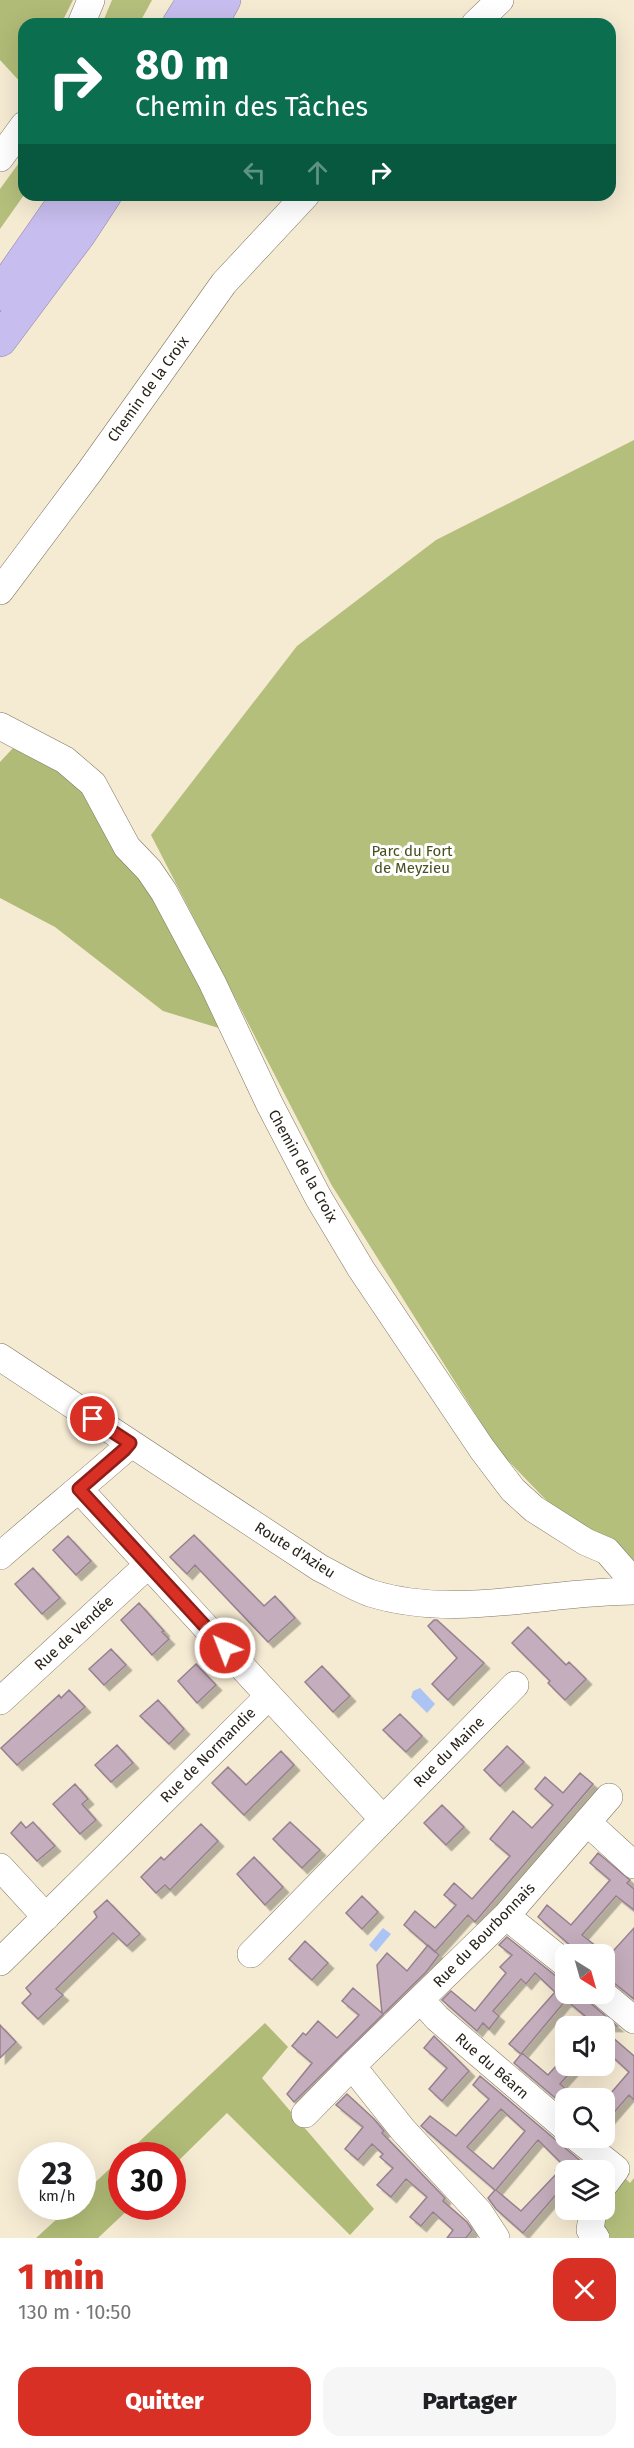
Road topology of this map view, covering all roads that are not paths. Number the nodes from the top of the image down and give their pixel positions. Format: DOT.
graph roads {
  1 [pos="91,0"];
  2 [pos="194,0"];
  3 [pos="224,0"];
  4 [pos="500,0"];
  5 [pos="84,18"];
  6 [pos="183,18"];
  7 [pos="214,18"];
  8 [pos="481,18"];
  9 [pos="18,133"];
  10 [pos="0,158"];
  11 [pos="65,201"];
  12 [pos="101,201"];
  13 [pos="300,201"];
  14 [pos="0,294"];
  15 [pos="0,340"];
  16 [pos="0,591"];
  17 [pos="0,726"];
  18 [pos="0,1357"];
  19 [pos="130,1443"];
  20 [pos="79,1489"];
  21 [pos="0,1556"];
  22 [pos="148,1565"];
  23 [pos="631,1591"];
  24 [pos="515,1685"];
  25 [pos="269,1696"];
  26 [pos="0,1701"];
  27 [pos="609,1797"];
  28 [pos="383,1819"];
  29 [pos="587,1822"];
  30 [pos="634,1865"];
  31 [pos="0,1867"];
  32 [pos="506,1916"];
  33 [pos="46,1917"];
  34 [pos="251,1954"];
  35 [pos="555,1955"];
  36 [pos="0,1962"];
  37 [pos="421,2000"];
  38 [pos="615,2004"];
  39 [pos="634,2020"];
  40 [pos="352,2066"];
  41 [pos="305,2114"];
  42 [pos="555,2119"];
  43 [pos="590,2148"];
  44 [pos="605,2160"];
  45 [pos="591,2220"];
  46 [pos="496,2238"];
  47 [pos="596,2238"];
  1 -- 5 [label="street"];
  2 -- 6 [label="highway"];
  3 -- 7 [label="highway"];
  4 -- 8 [label="street"];
  9 -- 10 [label="street"];
  11 -- 14 [label="highway"];
  12 -- 15 [label="highway"];
  13 -- 16 [label="street, Chemin de la Croix"];
  17 -- 23 [label="street, Chemin de la Croix"];
  18 -- 19 [label="street, Route d'Azieu"];
  19 -- 20 [label="street"];
  19 -- 23 [label="street, Route d'Azieu"];
  20 -- 21 [label="street"];
  20 -- 22 [label="street, Rue de Normandie"];
  22 -- 25 [label="street, Rue de Normandie"];
  22 -- 26 [label="street, Rue de Vendée"];
  24 -- 28 [label="street, Rue du Maine"];
  25 -- 28 [label="street"];
  25 -- 33 [label="street, Rue de Normandie"];
  27 -- 29 [label="street, Rue du Bourbonnais"];
  28 -- 34 [label="street, Rue du Maine"];
  29 -- 30 [label="street"];
  29 -- 32 [label="street, Rue du Bourbonnais"];
  31 -- 33 [label="street"];
  32 -- 35 [label="street"];
  32 -- 37 [label="street, Rue du Bourbonnais"];
  33 -- 36 [label="street, Rue de Normandie"];
  37 -- 40 [label="street, Rue du Bourbonnais"];
  37 -- 42 [label="street, Rue du Béarn"];
  38 -- 39 [label="street"];
  40 -- 41 [label="street, Rue du Bourbonnais"];
  40 -- 46 [label="street"];
  43 -- 44 [label="street"];
  45 -- 47 [label="street"];
}
